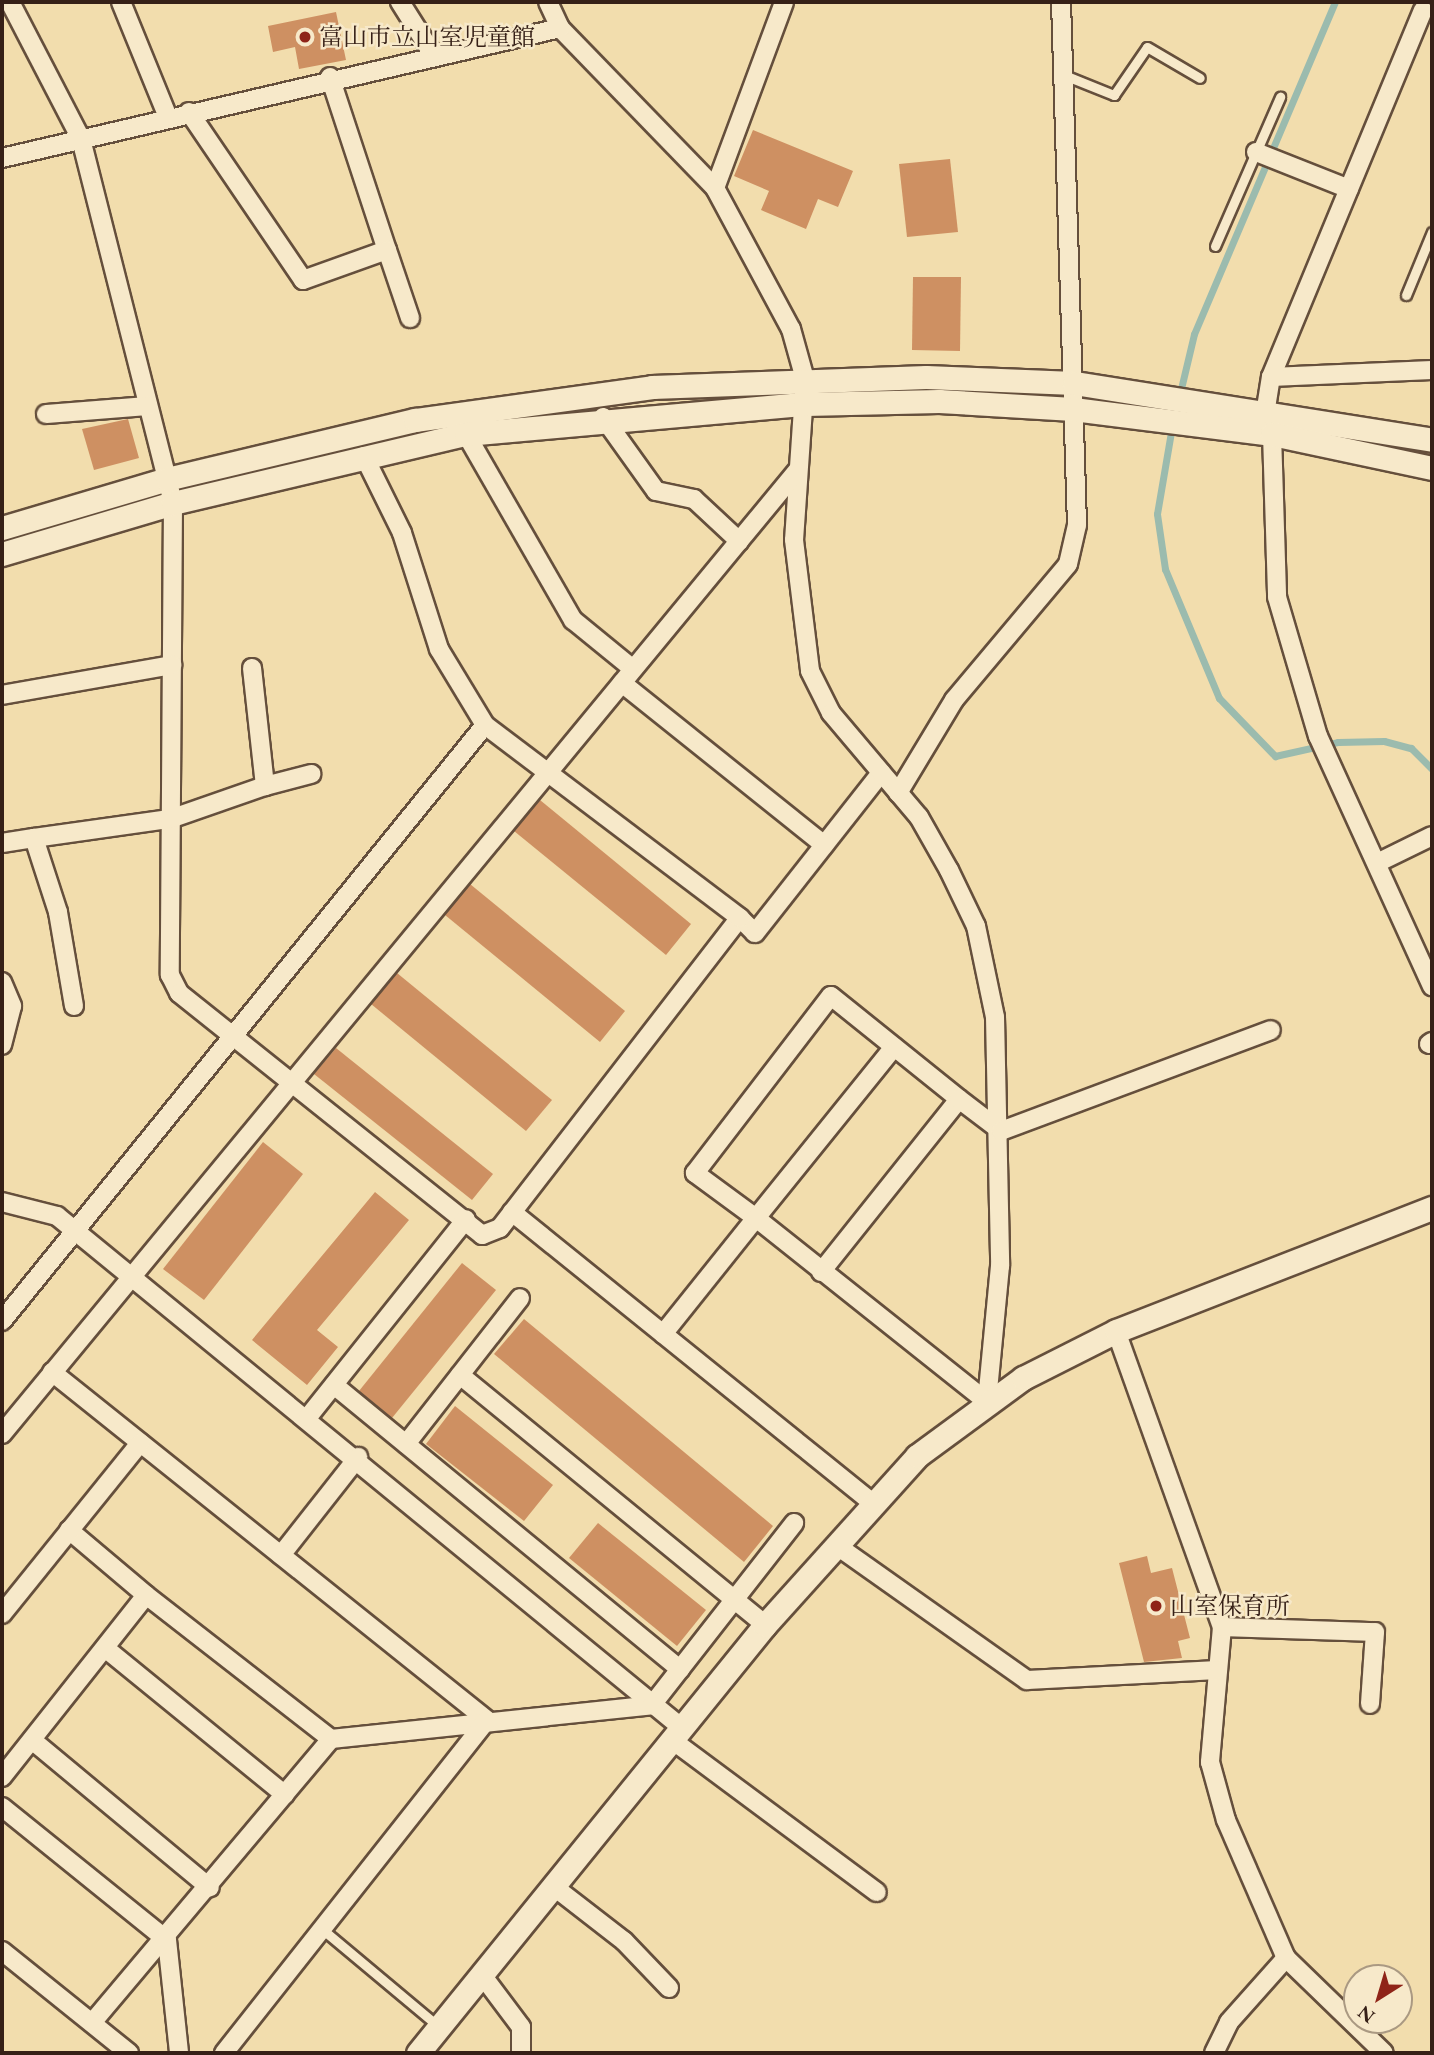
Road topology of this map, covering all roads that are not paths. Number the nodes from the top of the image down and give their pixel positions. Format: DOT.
graph roads {
  1 [pos="10,2"];
  2 [pos="121,2"];
  3 [pos="400,2"];
  4 [pos="548,2"];
  5 [pos="784,2"];
  6 [pos="1061,2"];
  7 [pos="1423,10"];
  8 [pos="560,28"];
  9 [pos="433,56"];
  10 [pos="1064,75"];
  11 [pos="330,77"];
  12 [pos="1200,78"];
  13 [pos="1280,97"];
  14 [pos="189,112"];
  15 [pos="168,117"];
  16 [pos="81,139"];
  17 [pos="1256,152"];
  18 [pos="2,158"];
  19 [pos="715,188"];
  20 [pos="1349,189"];
  21 [pos="1432,232"];
  22 [pos="1215,246"];
  23 [pos="387,250"];
  24 [pos="1406,295"];
  25 [pos="410,318"];
  26 [pos="1432,370"];
  27 [pos="1271,377"];
  28 [pos="805,379"];
  29 [pos="1074,383"];
  30 [pos="804,404"];
  31 [pos="148,406"];
  32 [pos="1266,408"];
  33 [pos="1073,410"];
  34 [pos="47,414"];
  35 [pos="603,417"];
  36 [pos="466,434"];
  37 [pos="1272,434"];
  38 [pos="1432,440"];
  39 [pos="364,456"];
  40 [pos="1432,468"];
  41 [pos="797,471"];
  42 [pos="167,479"];
  43 [pos="173,503"];
  44 [pos="2,528"];
  45 [pos="740,541"];
  46 [pos="2,554"];
  47 [pos="172,665"];
  48 [pos="252,668"];
  49 [pos="634,669"];
  50 [pos="622,683"];
  51 [pos="2,695"];
  52 [pos="485,725"];
  53 [pos="549,771"];
  54 [pos="881,773"];
  55 [pos="311,774"];
  56 [pos="265,786"];
  57 [pos="898,793"];
  58 [pos="170,819"];
  59 [pos="1432,836"];
  60 [pos="34,838"];
  61 [pos="2,844"];
  62 [pos="824,845"];
  63 [pos="1377,863"];
  64 [pos="740,918"];
  65 [pos="2,982"];
  66 [pos="1432,986"];
  67 [pos="74,1006"];
  68 [pos="1271,1030"];
  69 [pos="234,1040"];
  70 [pos="2,1045"];
  71 [pos="894,1047"];
  72 [pos="291,1084"];
  73 [pos="959,1098"];
  74 [pos="1001,1131"];
  75 [pos="2,1202"];
  76 [pos="1431,1209"];
  77 [pos="512,1212"];
  78 [pos="756,1218"];
  79 [pos="466,1219"];
  80 [pos="76,1231"];
  81 [pos="821,1272"];
  82 [pos="130,1275"];
  83 [pos="520,1298"];
  84 [pos="2,1321"];
  85 [pos="1116,1331"];
  86 [pos="663,1334"];
  87 [pos="52,1372"];
  88 [pos="460,1375"];
  89 [pos="334,1385"];
  90 [pos="986,1402"];
  91 [pos="308,1418"];
  92 [pos="2,1434"];
  93 [pos="140,1443"];
  94 [pos="406,1444"];
  95 [pos="358,1457"];
  96 [pos="873,1503"];
  97 [pos="794,1523"];
  98 [pos="69,1530"];
  99 [pos="836,1545"];
  100 [pos="281,1555"];
  101 [pos="146,1595"];
  102 [pos="732,1600"];
  103 [pos="2,1614"];
  104 [pos="765,1625"];
  105 [pos="1222,1627"];
  106 [pos="105,1648"];
  107 [pos="680,1669"];
  108 [pos="1218,1670"];
  109 [pos="1370,1704"];
  110 [pos="652,1705"];
  111 [pos="487,1720"];
  112 [pos="677,1734"];
  113 [pos="331,1739"];
  114 [pos="32,1740"];
  115 [pos="2,1777"];
  116 [pos="285,1795"];
  117 [pos="2,1807"];
  118 [pos="553,1886"];
  119 [pos="210,1888"];
  120 [pos="877,1892"];
  121 [pos="322,1929"];
  122 [pos="167,1940"];
  123 [pos="2,1951"];
  124 [pos="1286,1958"];
  125 [pos="482,1975"];
  126 [pos="669,1988"];
  127 [pos="92,2023"];
  128 [pos="440,2027"];
  129 [pos="129,2053"];
  130 [pos="179,2053"];
  131 [pos="223,2053"];
  132 [pos="418,2053"];
  133 [pos="521,2053"];
  134 [pos="1214,2053"];
  135 [pos="1384,2053"];
  1 -- 16 [label="street"];
  2 -- 15 [label="street"];
  3 -- 9 [label="street"];
  4 -- 8 [label="street"];
  5 -- 19 [label="street"];
  6 -- 10 [label="street"];
  7 -- 20 [label="street"];
  8 -- 9 [label="street"];
  8 -- 19 [label="street"];
  9 -- 11 [label="street"];
  10 -- 12 [label="lane"];
  10 -- 29 [label="street"];
  11 -- 14 [label="street"];
  11 -- 23 [label="street"];
  13 -- 17 [label="lane"];
  14 -- 15 [label="street"];
  14 -- 23 [label="street"];
  15 -- 16 [label="street"];
  16 -- 18 [label="street"];
  16 -- 31 [label="street"];
  17 -- 20 [label="street"];
  17 -- 22 [label="lane"];
  19 -- 28 [label="street"];
  20 -- 27 [label="street"];
  21 -- 24 [label="lane"];
  23 -- 25 [label="street"];
  26 -- 27 [label="street"];
  27 -- 32 [label="street"];
  28 -- 29 [label="street"];
  28 -- 30 [label="street"];
  28 -- 42 [label="street"];
  29 -- 32 [label="street"];
  29 -- 33 [label="street"];
  30 -- 33 [label="street"];
  30 -- 35 [label="street"];
  30 -- 41 [label="street"];
  31 -- 34 [label="street"];
  31 -- 42 [label="street"];
  32 -- 38 [label="street"];
  33 -- 37 [label="street"];
  33 -- 57 [label="street"];
  35 -- 36 [label="street"];
  35 -- 45 [label="street"];
  36 -- 39 [label="street"];
  36 -- 49 [label="street"];
  37 -- 40 [label="street"];
  37 -- 63 [label="street"];
  39 -- 43 [label="street"];
  39 -- 52 [label="street"];
  41 -- 45 [label="street"];
  41 -- 54 [label="street"];
  42 -- 43 [label="street"];
  42 -- 44 [label="street"];
  43 -- 46 [label="street"];
  43 -- 47 [label="street"];
  45 -- 49 [label="street"];
  47 -- 51 [label="street"];
  47 -- 58 [label="street"];
  48 -- 56 [label="street"];
  49 -- 50 [label="street"];
  50 -- 53 [label="street"];
  50 -- 62 [label="street"];
  52 -- 53 [label="street"];
  52 -- 69 [label="street"];
  53 -- 64 [label="street"];
  53 -- 72 [label="street"];
  54 -- 57 [label="street"];
  54 -- 62 [label="street"];
  55 -- 56 [label="street"];
  56 -- 58 [label="street"];
  57 -- 74 [label="street"];
  58 -- 60 [label="street"];
  58 -- 69 [label="street"];
  59 -- 63 [label="street"];
  60 -- 61 [label="street"];
  60 -- 67 [label="street"];
  62 -- 64 [label="street"];
  63 -- 66 [label="street"];
  64 -- 77 [label="street"];
  65 -- 70 [label="street"];
  68 -- 74 [label="street"];
  69 -- 72 [label="street"];
  69 -- 80 [label="street"];
  71 -- 73 [label="street"];
  71 -- 78 [label="street"];
  71 -- 78 [label="street"];
  72 -- 79 [label="street"];
  72 -- 82 [label="street"];
  73 -- 74 [label="street"];
  73 -- 81 [label="street"];
  74 -- 90 [label="street"];
  75 -- 80 [label="street"];
  76 -- 85 [label="street"];
  77 -- 79 [label="street"];
  77 -- 86 [label="street"];
  78 -- 81 [label="street"];
  78 -- 86 [label="street"];
  79 -- 89 [label="street"];
  80 -- 82 [label="street"];
  80 -- 84 [label="street"];
  81 -- 90 [label="street"];
  82 -- 87 [label="street"];
  82 -- 91 [label="street"];
  83 -- 88 [label="street"];
  85 -- 90 [label="street"];
  85 -- 105 [label="street"];
  86 -- 96 [label="street"];
  87 -- 92 [label="street"];
  87 -- 93 [label="street"];
  88 -- 94 [label="street"];
  88 -- 102 [label="street"];
  89 -- 91 [label="street"];
  89 -- 94 [label="street"];
  90 -- 96 [label="street"];
  91 -- 95 [label="street"];
  93 -- 98 [label="street"];
  93 -- 100 [label="street"];
  94 -- 107 [label="street"];
  95 -- 100 [label="street"];
  95 -- 110 [label="street"];
  96 -- 99 [label="street"];
  97 -- 102 [label="street"];
  98 -- 101 [label="street"];
  98 -- 103 [label="street"];
  99 -- 104 [label="street"];
  99 -- 108 [label="street"];
  100 -- 111 [label="street"];
  101 -- 106 [label="street"];
  101 -- 113 [label="street"];
  102 -- 104 [label="street"];
  102 -- 107 [label="street"];
  104 -- 112 [label="street"];
  105 -- 108 [label="street"];
  105 -- 109 [label="street"];
  106 -- 114 [label="street"];
  106 -- 116 [label="street"];
  107 -- 110 [label="street"];
  108 -- 124 [label="street"];
  110 -- 111 [label="street"];
  110 -- 112 [label="street"];
  111 -- 113 [label="street"];
  111 -- 121 [label="street"];
  112 -- 118 [label="street"];
  112 -- 120 [label="street"];
  113 -- 116 [label="street"];
  114 -- 115 [label="street"];
  114 -- 119 [label="street"];
  116 -- 119 [label="street"];
  117 -- 122 [label="street"];
  118 -- 125 [label="street"];
  118 -- 126 [label="street"];
  119 -- 122 [label="street"];
  121 -- 128 [label="lane"];
  121 -- 131 [label="street"];
  122 -- 127 [label="street"];
  122 -- 130 [label="street"];
  123 -- 127 [label="street"];
  124 -- 134 [label="street"];
  124 -- 135 [label="street"];
  125 -- 128 [label="street"];
  125 -- 133 [label="street"];
  127 -- 129 [label="street"];
  128 -- 132 [label="street"];
}
